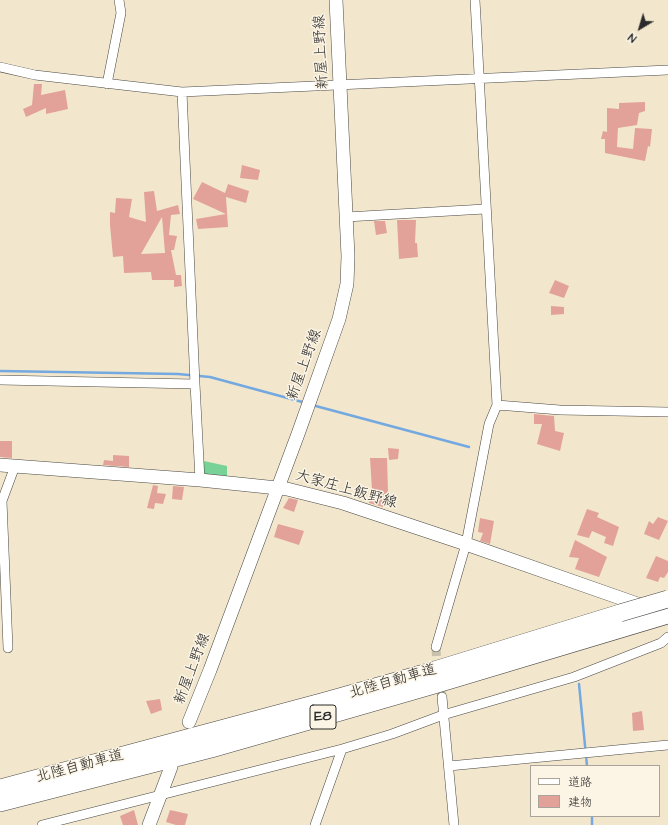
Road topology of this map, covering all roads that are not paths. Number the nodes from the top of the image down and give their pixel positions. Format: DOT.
graph roads {
  1 [pos="119,0"];
  2 [pos="336,0"];
  3 [pos="475,0"];
  4 [pos="0,67"];
  5 [pos="668,70"];
  6 [pos="479,78"];
  7 [pos="107,84"];
  8 [pos="340,85"];
  9 [pos="182,92"];
  10 [pos="485,209"];
  11 [pos="346,217"];
  12 [pos="0,380"];
  13 [pos="195,384"];
  14 [pos="496,405"];
  15 [pos="668,412"];
  16 [pos="0,465"];
  17 [pos="15,466"];
  18 [pos="200,480"];
  19 [pos="277,488"];
  20 [pos="466,544"];
  21 [pos="668,599"];
  22 [pos="668,614"];
  23 [pos="668,637"];
  24 [pos="436,647"];
  25 [pos="8,648"];
  26 [pos="442,697"];
  27 [pos="443,715"];
  28 [pos="189,722"];
  29 [pos="668,745"];
  30 [pos="342,749"];
  31 [pos="449,766"];
  32 [pos="171,767"];
  33 [pos="0,788"];
  34 [pos="161,794"];
  35 [pos="0,803"];
  36 [pos="42,825"];
  37 [pos="149,825"];
  38 [pos="315,825"];
  39 [pos="454,825"];
  1 -- 7 [label="street"];
  2 -- 8 [label="main road, 新屋上野線"];
  3 -- 6 [label="street"];
  4 -- 7 [label="street"];
  5 -- 6 [label="street"];
  6 -- 8 [label="street"];
  6 -- 10 [label="street"];
  7 -- 9 [label="street"];
  8 -- 9 [label="street"];
  8 -- 11 [label="main road, 新屋上野線"];
  9 -- 13 [label="street"];
  10 -- 11 [label="street"];
  10 -- 14 [label="street"];
  11 -- 19 [label="main road, 新屋上野線"];
  12 -- 13 [label="street"];
  13 -- 18 [label="street"];
  14 -- 15 [label="street"];
  14 -- 20 [label="street"];
  16 -- 17 [label="main road, 大家庄上飯野線"];
  17 -- 18 [label="main road, 大家庄上飯野線"];
  17 -- 25 [label="street"];
  18 -- 19 [label="main road, 大家庄上飯野線"];
  19 -- 20 [label="main road, 大家庄上飯野線"];
  19 -- 28 [label="main road, 新屋上野線"];
  20 -- 22 [label="main road, 大家庄上飯野線"];
  20 -- 24 [label="street"];
  21 -- 33 [label="highway, 北陸自動車道 / E8, bridge"];
  22 -- 35 [label="highway, 北陸自動車道 / E8"];
  23 -- 27 [label="street"];
  26 -- 27 [label="street"];
  27 -- 30 [label="street"];
  27 -- 31 [label="street"];
  29 -- 31 [label="street"];
  30 -- 34 [label="street"];
  30 -- 38 [label="street"];
  31 -- 39 [label="street"];
  32 -- 34 [label="main road"];
  34 -- 36 [label="street"];
  34 -- 37 [label="main road"];
}
